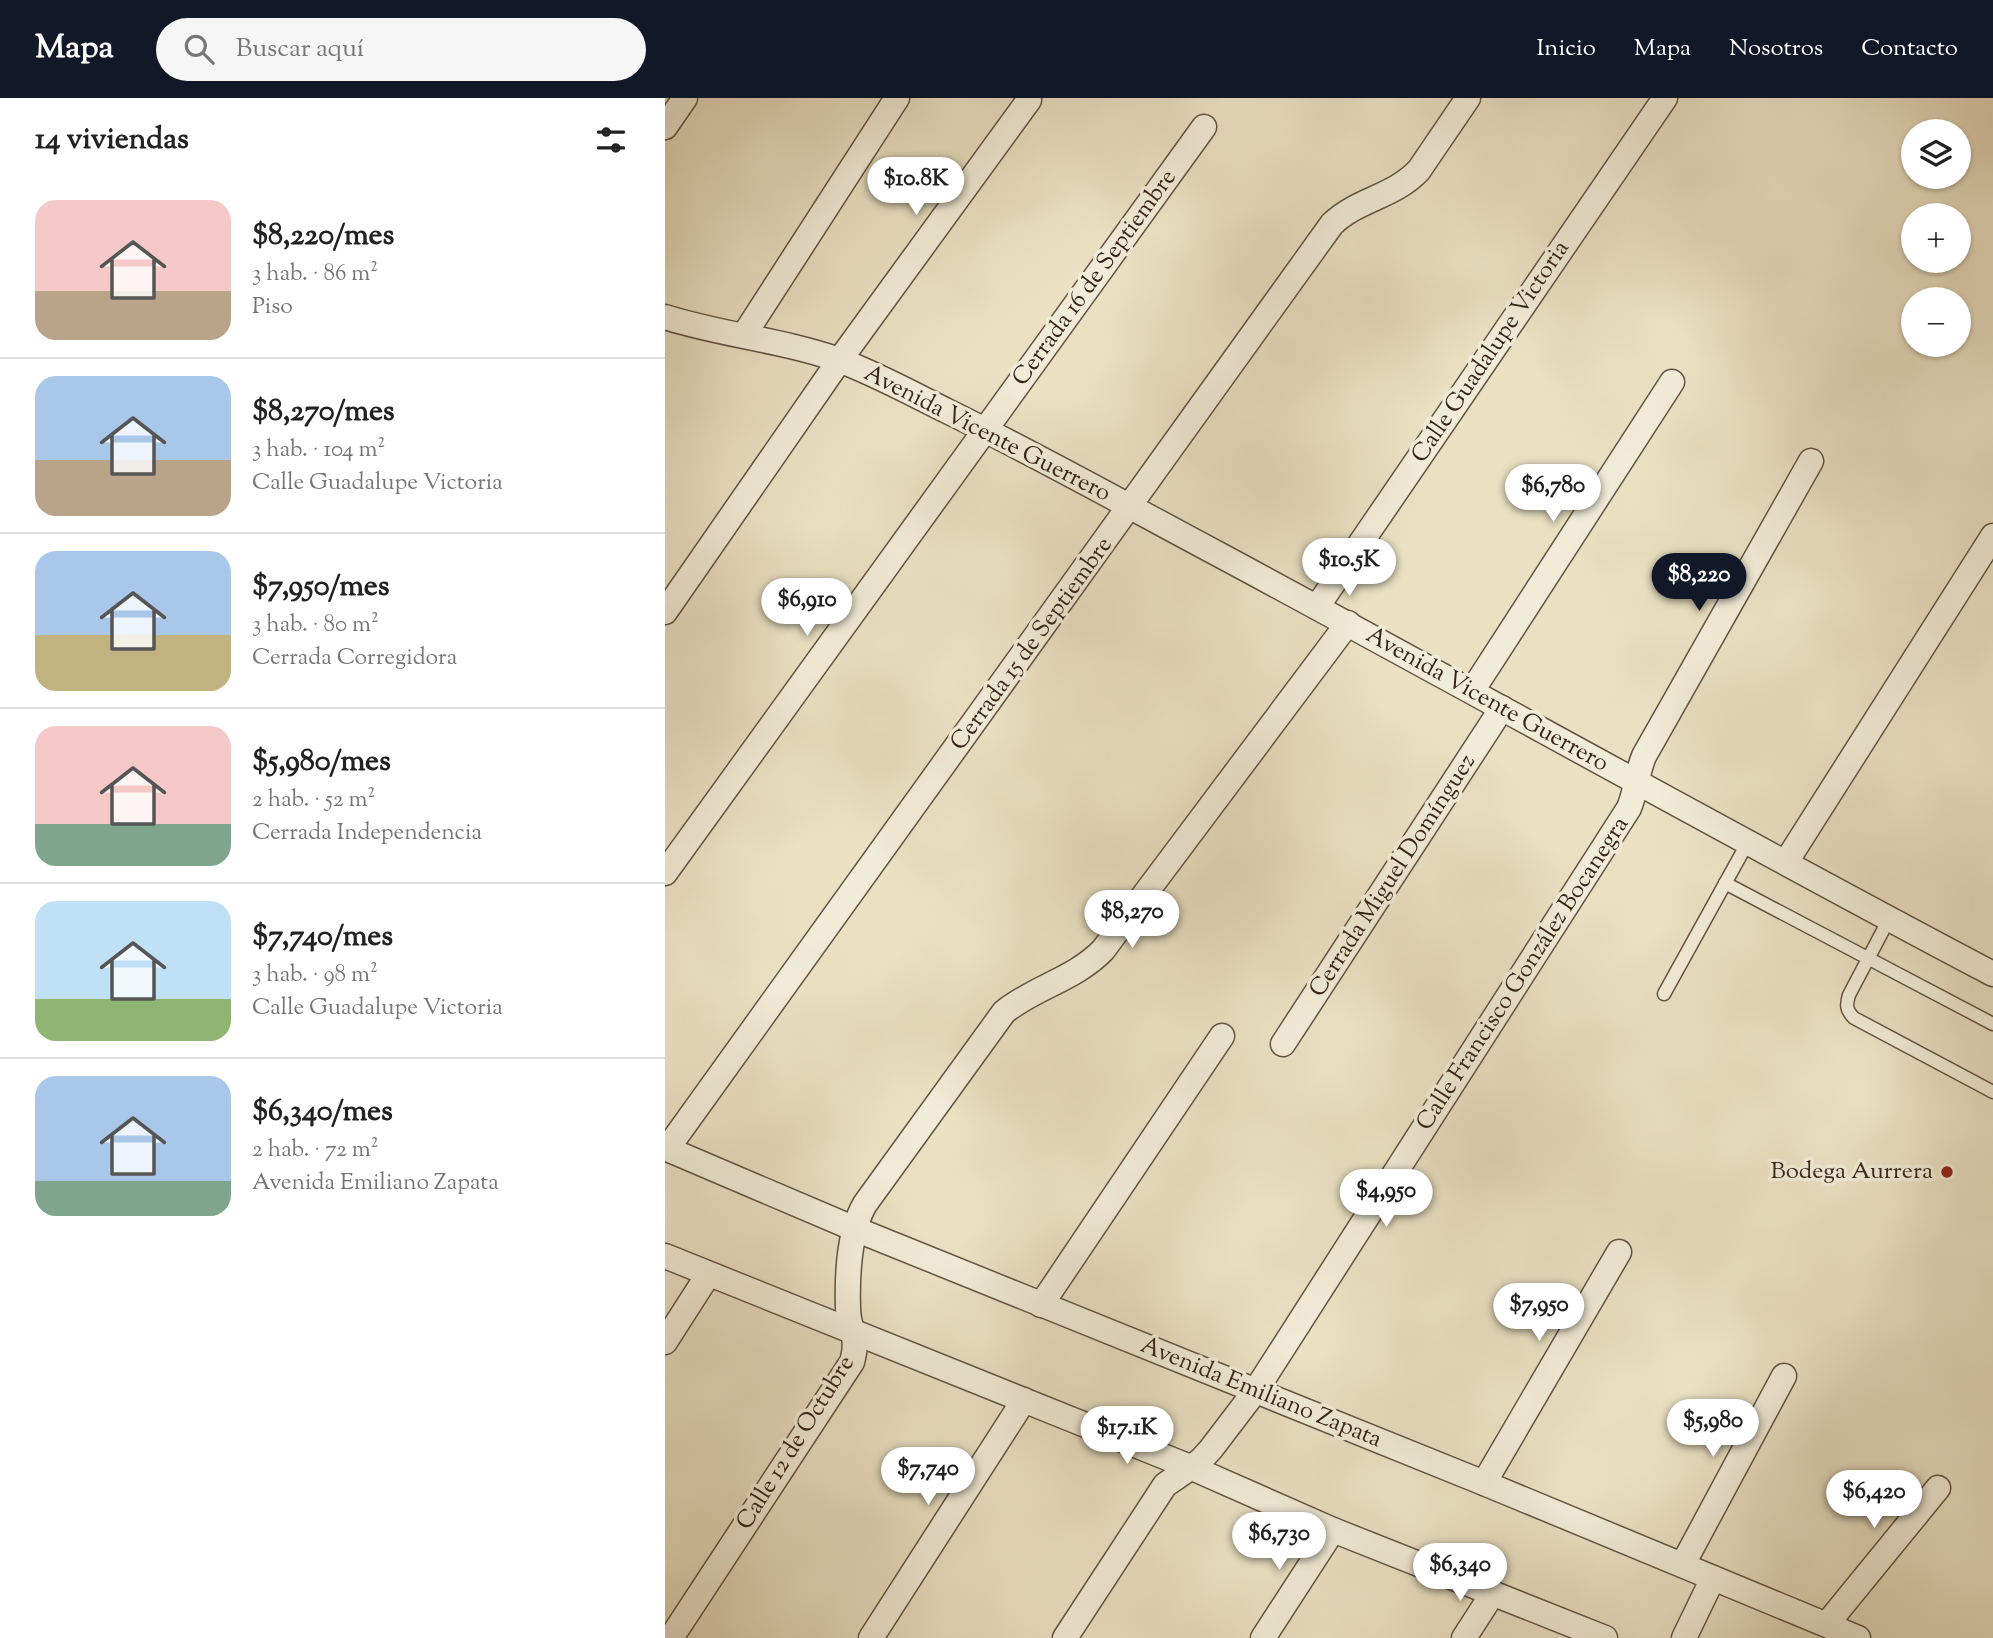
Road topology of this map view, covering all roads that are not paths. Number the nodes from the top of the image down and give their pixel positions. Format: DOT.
graph roads {
  1 [pos="685,98"];
  2 [pos="897,98"];
  3 [pos="1468,98"];
  4 [pos="1665,98"];
  5 [pos="1029,100"];
  6 [pos="665,127"];
  7 [pos="1204,127"];
  8 [pos="665,317"];
  9 [pos="744,334"];
  10 [pos="839,361"];
  11 [pos="1672,382"];
  12 [pos="985,430"];
  13 [pos="1811,461"];
  14 [pos="1130,507"];
  15 [pos="1993,536"];
  16 [pos="1317,607"];
  17 [pos="665,612"];
  18 [pos="1349,624"];
  19 [pos="1472,691"];
  20 [pos="1502,708"];
  21 [pos="1636,784"];
  22 [pos="1748,842"];
  23 [pos="1786,862"];
  24 [pos="665,873"];
  25 [pos="1725,884"];
  26 [pos="1889,919"];
  27 [pos="1868,958"];
  28 [pos="1993,974"];
  29 [pos="1664,994"];
  30 [pos="1993,1024"];
  31 [pos="1222,1035"];
  32 [pos="1283,1044"];
  33 [pos="1993,1092"];
  34 [pos="666,1149"];
  35 [pos="855,1229"];
  36 [pos="1619,1252"];
  37 [pos="665,1256"];
  38 [pos="708,1275"];
  39 [pos="1041,1305"];
  40 [pos="855,1331"];
  41 [pos="665,1342"];
  42 [pos="1784,1376"];
  43 [pos="1256,1390"];
  44 [pos="1024,1400"];
  45 [pos="1190,1467"];
  46 [pos="1484,1483"];
  47 [pos="1938,1488"];
  48 [pos="1333,1530"];
  49 [pos="1683,1564"];
  50 [pos="1713,1578"];
  51 [pos="1493,1593"];
  52 [pos="1827,1624"];
  53 [pos="671,1638"];
  54 [pos="871,1638"];
  55 [pos="1065,1638"];
  56 [pos="1263,1638"];
  57 [pos="1464,1638"];
  58 [pos="1605,1638"];
  59 [pos="1683,1638"];
  60 [pos="1858,1638"];
  1 -- 6 [label="street"];
  2 -- 9 [label="street"];
  3 -- 14 [label="street, Cerrada 15 de Septiembre"];
  4 -- 16 [label="street, Calle Guadalupe Victoria"];
  5 -- 10 [label="street"];
  7 -- 12 [label="street, Cerrada 16 de Septiembre"];
  8 -- 9 [label="street, Avenida Vicente Guerrero"];
  9 -- 10 [label="street, Avenida Vicente Guerrero"];
  10 -- 12 [label="street, Avenida Vicente Guerrero"];
  10 -- 17 [label="street"];
  11 -- 19 [label="street"];
  12 -- 14 [label="street, Avenida Vicente Guerrero"];
  12 -- 24 [label="street, Cerrada 16 de Septiembre"];
  13 -- 21 [label="street, Calle Francisco González Bocanegra"];
  14 -- 16 [label="street, Avenida Vicente Guerrero"];
  14 -- 34 [label="street, Cerrada 15 de Septiembre"];
  15 -- 23 [label="street"];
  16 -- 18 [label="street, Avenida Vicente Guerrero"];
  18 -- 19 [label="street, Avenida Vicente Guerrero"];
  18 -- 35 [label="street"];
  19 -- 20 [label="street, Avenida Vicente Guerrero"];
  20 -- 21 [label="street, Avenida Vicente Guerrero"];
  20 -- 32 [label="street, Cerrada Miguel Domínguez"];
  21 -- 22 [label="street, Avenida Vicente Guerrero"];
  21 -- 43 [label="street, Calle Francisco González Bocanegra"];
  22 -- 23 [label="street, Avenida Vicente Guerrero"];
  22 -- 25 [label="lane"];
  23 -- 26 [label="street, Avenida Vicente Guerrero"];
  25 -- 27 [label="lane"];
  25 -- 29 [label="lane"];
  26 -- 27 [label="lane"];
  26 -- 28 [label="street, Avenida Vicente Guerrero"];
  27 -- 30 [label="lane"];
  27 -- 33 [label="lane"];
  31 -- 39 [label="street"];
  34 -- 35 [label="street, Avenida Emiliano Zapata"];
  35 -- 39 [label="street, Avenida Emiliano Zapata"];
  35 -- 40 [label="street, Calle 12 de Octubre"];
  36 -- 46 [label="street"];
  37 -- 38 [label="street"];
  38 -- 40 [label="street"];
  38 -- 41 [label="street"];
  39 -- 43 [label="street, Avenida Emiliano Zapata"];
  40 -- 44 [label="street"];
  40 -- 53 [label="street, Calle 12 de Octubre"];
  42 -- 49 [label="street"];
  43 -- 45 [label="street, Calle Francisco González Bocanegra"];
  43 -- 46 [label="street, Avenida Emiliano Zapata"];
  44 -- 45 [label="street"];
  44 -- 54 [label="street"];
  45 -- 48 [label="street"];
  45 -- 55 [label="street, Calle Francisco González Bocanegra"];
  46 -- 49 [label="street, Avenida Emiliano Zapata"];
  47 -- 52 [label="street"];
  48 -- 51 [label="street"];
  48 -- 56 [label="street"];
  49 -- 50 [label="street, Avenida Emiliano Zapata"];
  50 -- 52 [label="street, Avenida Emiliano Zapata"];
  50 -- 59 [label="street"];
  51 -- 57 [label="street"];
  51 -- 58 [label="street"];
  52 -- 60 [label="street, Avenida Emiliano Zapata"];
}
